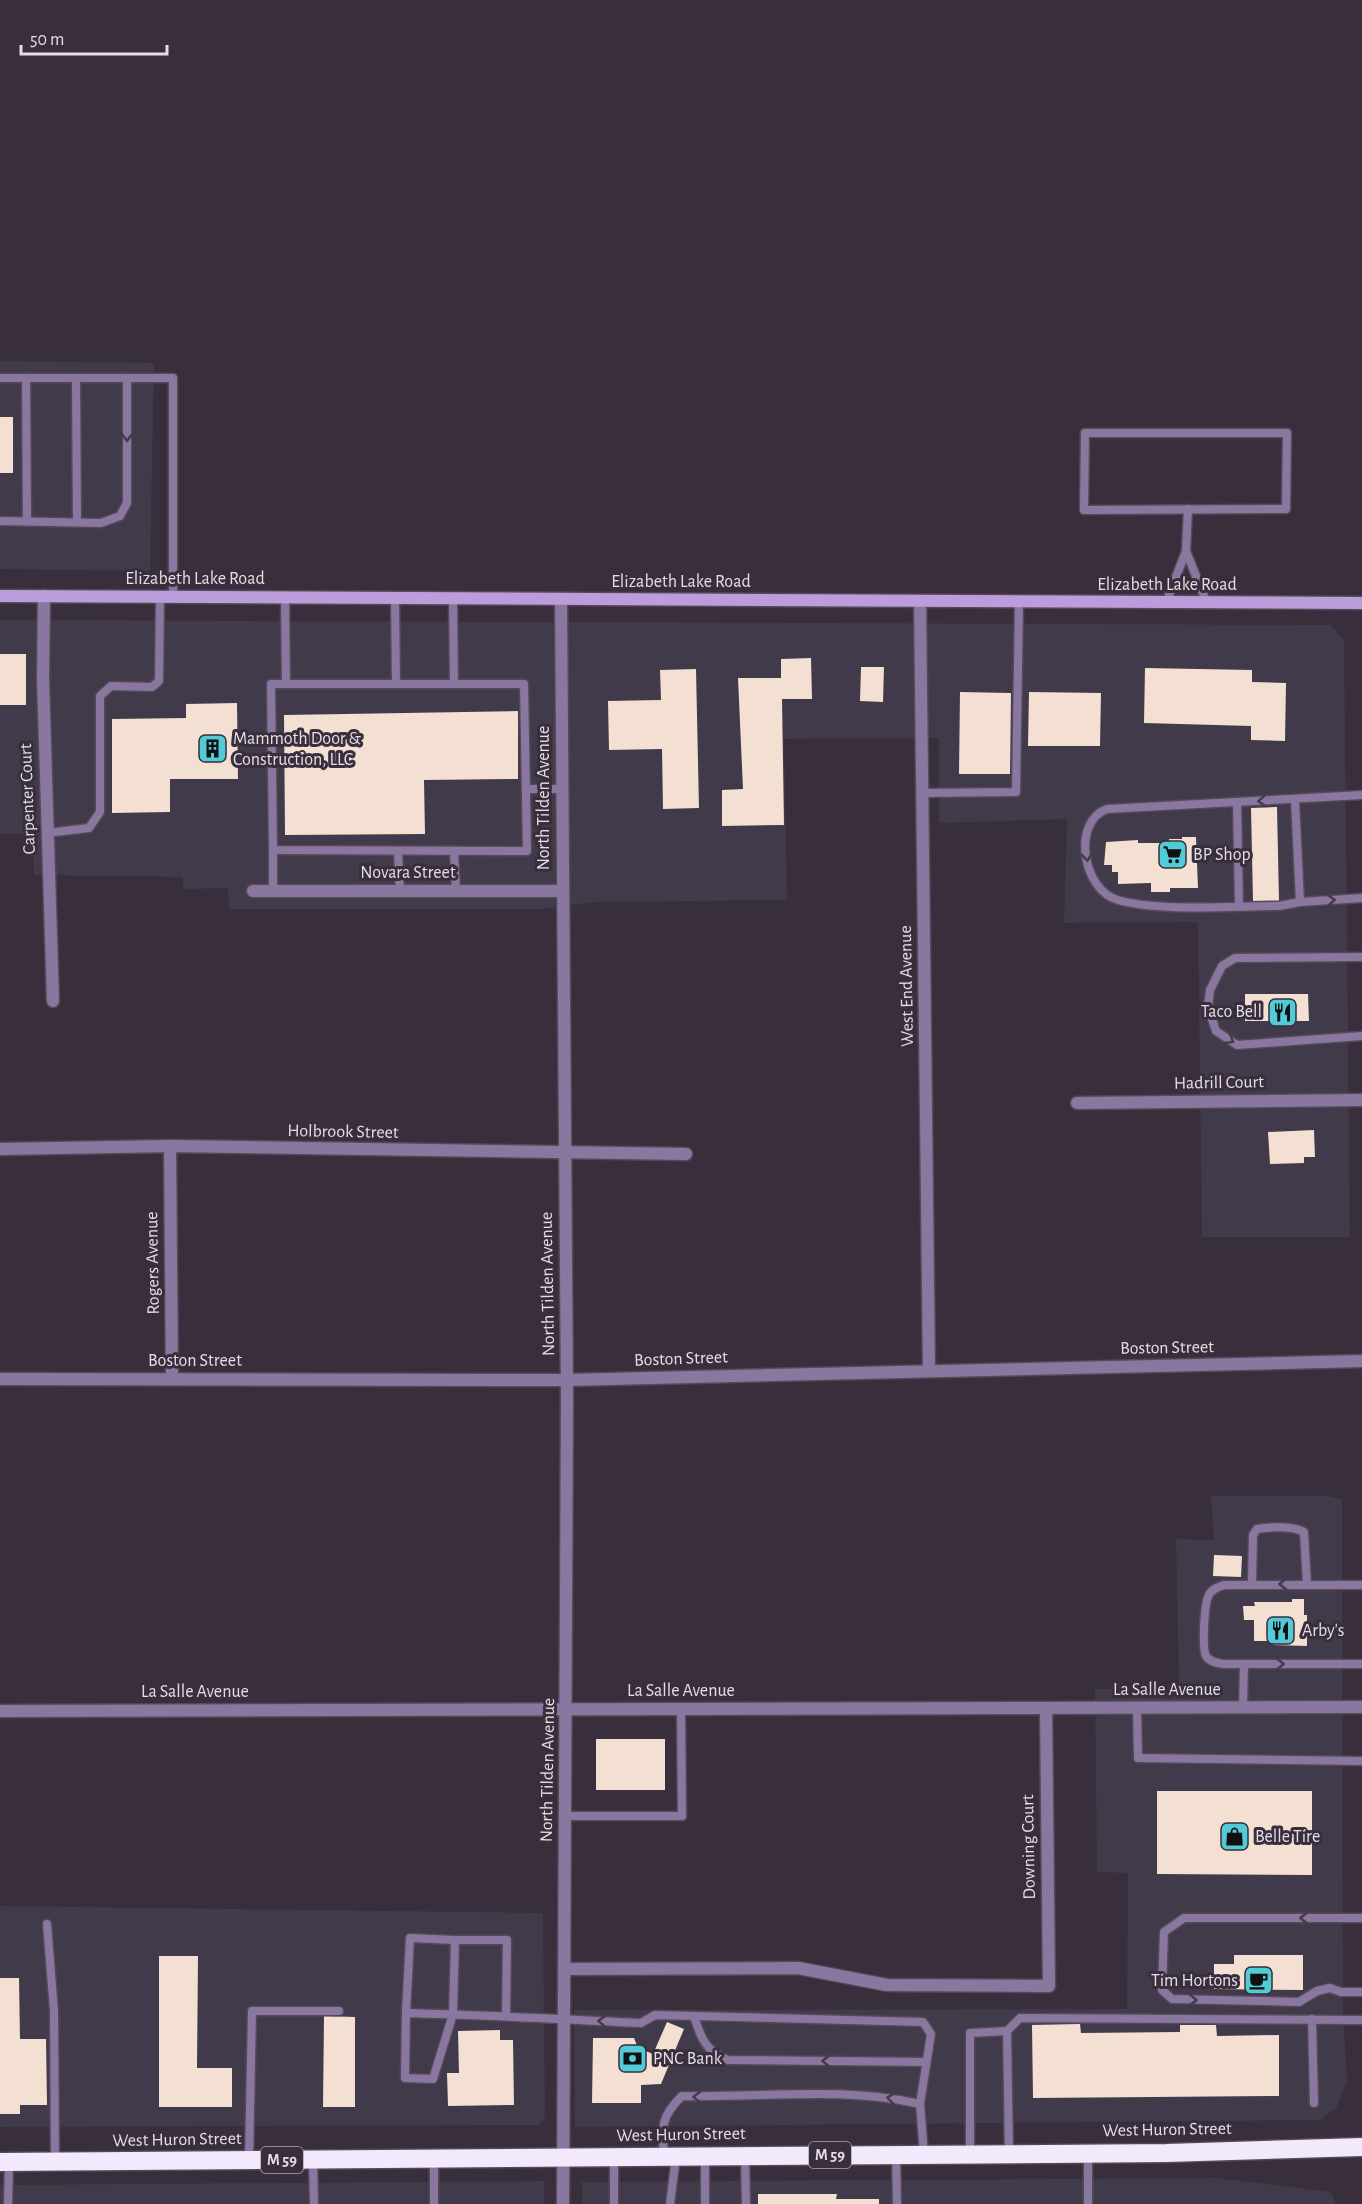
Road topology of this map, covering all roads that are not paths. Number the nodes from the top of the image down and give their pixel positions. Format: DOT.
graph roads {
  1 [pos="0,378"];
  2 [pos="26,378"];
  3 [pos="76,378"];
  4 [pos="127,378"];
  5 [pos="1188,509"];
  6 [pos="0,521"];
  7 [pos="27,521"];
  8 [pos="76,522"];
  9 [pos="1186,551"];
  10 [pos="0,596"];
  11 [pos="44,597"];
  12 [pos="160,597"];
  13 [pos="173,597"];
  14 [pos="285,598"];
  15 [pos="394,598"];
  16 [pos="453,598"];
  17 [pos="561,599"];
  18 [pos="920,601"];
  19 [pos="1206,601"];
  20 [pos="1019,602"];
  21 [pos="1166,603"];
  22 [pos="1362,603"];
  23 [pos="286,684"];
  24 [pos="396,684"];
  25 [pos="454,684"];
  26 [pos="527,789"];
  27 [pos="562,789"];
  28 [pos="922,793"];
  29 [pos="1362,795"];
  30 [pos="1295,800"];
  31 [pos="1237,802"];
  32 [pos="47,832"];
  33 [pos="273,850"];
  34 [pos="398,851"];
  35 [pos="454,851"];
  36 [pos="253,891"];
  37 [pos="273,891"];
  38 [pos="400,891"];
  39 [pos="456,891"];
  40 [pos="562,891"];
  41 [pos="1362,898"];
  42 [pos="1300,902"];
  43 [pos="1239,906"];
  44 [pos="1362,957"];
  45 [pos="53,1001"];
  46 [pos="1362,1036"];
  47 [pos="1362,1100"];
  48 [pos="1077,1103"];
  49 [pos="170,1146"];
  50 [pos="0,1149"];
  51 [pos="565,1154"];
  52 [pos="686,1154"];
  53 [pos="1362,1361"];
  54 [pos="929,1371"];
  55 [pos="0,1379"];
  56 [pos="172,1379"];
  57 [pos="567,1380"];
  58 [pos="1252,1584"];
  59 [pos="1307,1584"];
  60 [pos="1362,1585"];
  61 [pos="1244,1664"];
  62 [pos="1362,1664"];
  63 [pos="1243,1707"];
  64 [pos="1362,1707"];
  65 [pos="681,1708"];
  66 [pos="1046,1708"];
  67 [pos="1137,1708"];
  68 [pos="567,1709"];
  69 [pos="0,1711"];
  70 [pos="1362,1761"];
  71 [pos="566,1816"];
  72 [pos="1362,1918"];
  73 [pos="47,1924"];
  74 [pos="455,1940"];
  75 [pos="564,1969"];
  76 [pos="1362,1992"];
  77 [pos="339,2011"];
  78 [pos="406,2013"];
  79 [pos="453,2014"];
  80 [pos="506,2016"];
  81 [pos="694,2016"];
  82 [pos="563,2019"];
  83 [pos="1312,2019"];
  84 [pos="1362,2020"];
  85 [pos="1007,2031"];
  86 [pos="926,2062"];
  87 [pos="1314,2103"];
  88 [pos="920,2104"];
  89 [pos="1362,2147"];
  90 [pos="1088,2153"];
  91 [pos="924,2154"];
  92 [pos="970,2154"];
  93 [pos="1009,2154"];
  94 [pos="896,2155"];
  95 [pos="705,2156"];
  96 [pos="745,2156"];
  97 [pos="563,2157"];
  98 [pos="614,2157"];
  99 [pos="670,2157"];
  100 [pos="434,2159"];
  101 [pos="249,2160"];
  102 [pos="313,2160"];
  103 [pos="4,2162"];
  104 [pos="55,2162"];
  105 [pos="8,2204"];
  106 [pos="314,2204"];
  107 [pos="434,2204"];
  108 [pos="563,2204"];
  109 [pos="614,2204"];
  110 [pos="670,2204"];
  111 [pos="705,2204"];
  112 [pos="746,2204"];
  113 [pos="897,2204"];
  114 [pos="1088,2204"];
  1 -- 2 [label="lane"];
  2 -- 3 [label="lane"];
  2 -- 7 [label="lane"];
  3 -- 4 [label="lane"];
  3 -- 8 [label="lane"];
  4 -- 8 [label="lane, one-way"];
  4 -- 13 [label="lane"];
  5 -- 5 [label="lane"];
  5 -- 9 [label="lane"];
  6 -- 7 [label="lane"];
  7 -- 8 [label="lane"];
  9 -- 19 [label="lane"];
  9 -- 21 [label="lane"];
  10 -- 11 [label="main road, Elizabeth Lake Road"];
  11 -- 12 [label="main road, Elizabeth Lake Road"];
  11 -- 32 [label="street, Carpenter Court"];
  12 -- 13 [label="main road, Elizabeth Lake Road"];
  12 -- 32 [label="lane"];
  13 -- 14 [label="main road, Elizabeth Lake Road"];
  14 -- 15 [label="main road, Elizabeth Lake Road"];
  14 -- 23 [label="lane"];
  15 -- 16 [label="main road, Elizabeth Lake Road"];
  15 -- 24 [label="lane"];
  16 -- 17 [label="main road, Elizabeth Lake Road"];
  16 -- 25 [label="lane"];
  17 -- 18 [label="main road, Elizabeth Lake Road"];
  17 -- 27 [label="street, North Tilden Avenue"];
  18 -- 20 [label="main road, Elizabeth Lake Road"];
  18 -- 28 [label="street, West End Avenue"];
  19 -- 21 [label="main road, Elizabeth Lake Road"];
  19 -- 22 [label="main road, Elizabeth Lake Road"];
  20 -- 21 [label="main road, Elizabeth Lake Road"];
  20 -- 28 [label="lane"];
  23 -- 24 [label="lane"];
  23 -- 33 [label="lane"];
  24 -- 25 [label="lane"];
  25 -- 26 [label="lane"];
  26 -- 27 [label="lane"];
  26 -- 35 [label="lane"];
  27 -- 40 [label="street, North Tilden Avenue"];
  28 -- 54 [label="street, West End Avenue"];
  29 -- 30 [label="lane"];
  30 -- 31 [label="lane, one-way"];
  30 -- 42 [label="lane"];
  31 -- 43 [label="lane"];
  31 -- 43 [label="lane, one-way"];
  32 -- 45 [label="street, Carpenter Court"];
  33 -- 34 [label="lane"];
  33 -- 37 [label="lane"];
  34 -- 35 [label="lane"];
  34 -- 38 [label="lane"];
  35 -- 39 [label="lane"];
  36 -- 37 [label="street, Novara Street"];
  37 -- 38 [label="street, Novara Street"];
  38 -- 39 [label="street, Novara Street"];
  39 -- 40 [label="street, Novara Street"];
  40 -- 51 [label="street, North Tilden Avenue"];
  42 -- 41 [label="lane, one-way"];
  42 -- 43 [label="lane"];
  44 -- 46 [label="lane, one-way"];
  47 -- 48 [label="street, Hadrill Court"];
  49 -- 50 [label="street, Holbrook Street"];
  49 -- 51 [label="street, Holbrook Street"];
  49 -- 56 [label="street, Rogers Avenue"];
  51 -- 52 [label="street, Holbrook Street"];
  51 -- 57 [label="street, North Tilden Avenue"];
  53 -- 54 [label="street, Boston Street"];
  54 -- 57 [label="street, Boston Street"];
  55 -- 56 [label="street, Boston Street"];
  56 -- 57 [label="street, Boston Street"];
  57 -- 68 [label="street, North Tilden Avenue"];
  59 -- 58 [label="lane, one-way"];
  58 -- 59 [label="lane"];
  58 -- 61 [label="lane"];
  59 -- 60 [label="lane"];
  61 -- 62 [label="lane, one-way"];
  61 -- 63 [label="lane"];
  63 -- 64 [label="street, La Salle Avenue"];
  63 -- 67 [label="street, La Salle Avenue"];
  65 -- 66 [label="street, La Salle Avenue"];
  65 -- 68 [label="street, La Salle Avenue"];
  65 -- 71 [label="lane"];
  66 -- 67 [label="street, La Salle Avenue"];
  66 -- 75 [label="street, Downing Court"];
  67 -- 70 [label="lane"];
  68 -- 69 [label="street, La Salle Avenue"];
  68 -- 71 [label="street, North Tilden Avenue"];
  71 -- 75 [label="street, North Tilden Avenue"];
  72 -- 76 [label="lane, one-way"];
  73 -- 104 [label="lane"];
  74 -- 78 [label="lane"];
  74 -- 79 [label="lane"];
  74 -- 80 [label="lane"];
  75 -- 82 [label="street, North Tilden Avenue"];
  77 -- 101 [label="lane"];
  78 -- 79 [label="lane"];
  78 -- 79 [label="lane"];
  79 -- 80 [label="lane"];
  80 -- 82 [label="lane"];
  81 -- 82 [label="lane, one-way"];
  86 -- 81 [label="lane, one-way"];
  81 -- 86 [label="lane"];
  82 -- 97 [label="street, North Tilden Avenue"];
  83 -- 84 [label="lane"];
  83 -- 85 [label="lane"];
  83 -- 87 [label="lane"];
  85 -- 92 [label="lane"];
  85 -- 93 [label="lane"];
  86 -- 88 [label="lane"];
  88 -- 91 [label="lane"];
  88 -- 99 [label="lane, one-way"];
  89 -- 90 [label="highway, West Huron Street / M 59"];
  90 -- 93 [label="highway, West Huron Street / M 59"];
  90 -- 114 [label="lane"];
  91 -- 92 [label="highway, West Huron Street / M 59"];
  91 -- 94 [label="highway, West Huron Street / M 59"];
  92 -- 93 [label="highway, West Huron Street / M 59"];
  94 -- 96 [label="highway, West Huron Street / M 59"];
  94 -- 113 [label="lane"];
  95 -- 96 [label="highway, West Huron Street / M 59"];
  95 -- 99 [label="highway, West Huron Street / M 59"];
  95 -- 111 [label="lane"];
  96 -- 112 [label="lane"];
  97 -- 98 [label="highway, West Huron Street / M 59"];
  97 -- 100 [label="highway, West Huron Street / M 59"];
  97 -- 108 [label="street, North Tilden Avenue"];
  98 -- 99 [label="highway, West Huron Street / M 59"];
  98 -- 109 [label="lane"];
  99 -- 110 [label="lane"];
  100 -- 102 [label="highway, West Huron Street / M 59"];
  100 -- 107 [label="lane"];
  101 -- 102 [label="highway, West Huron Street / M 59"];
  101 -- 104 [label="highway, West Huron Street / M 59"];
  102 -- 106 [label="lane"];
  103 -- 104 [label="highway, West Huron Street / M 59"];
  103 -- 105 [label="lane"];
}
